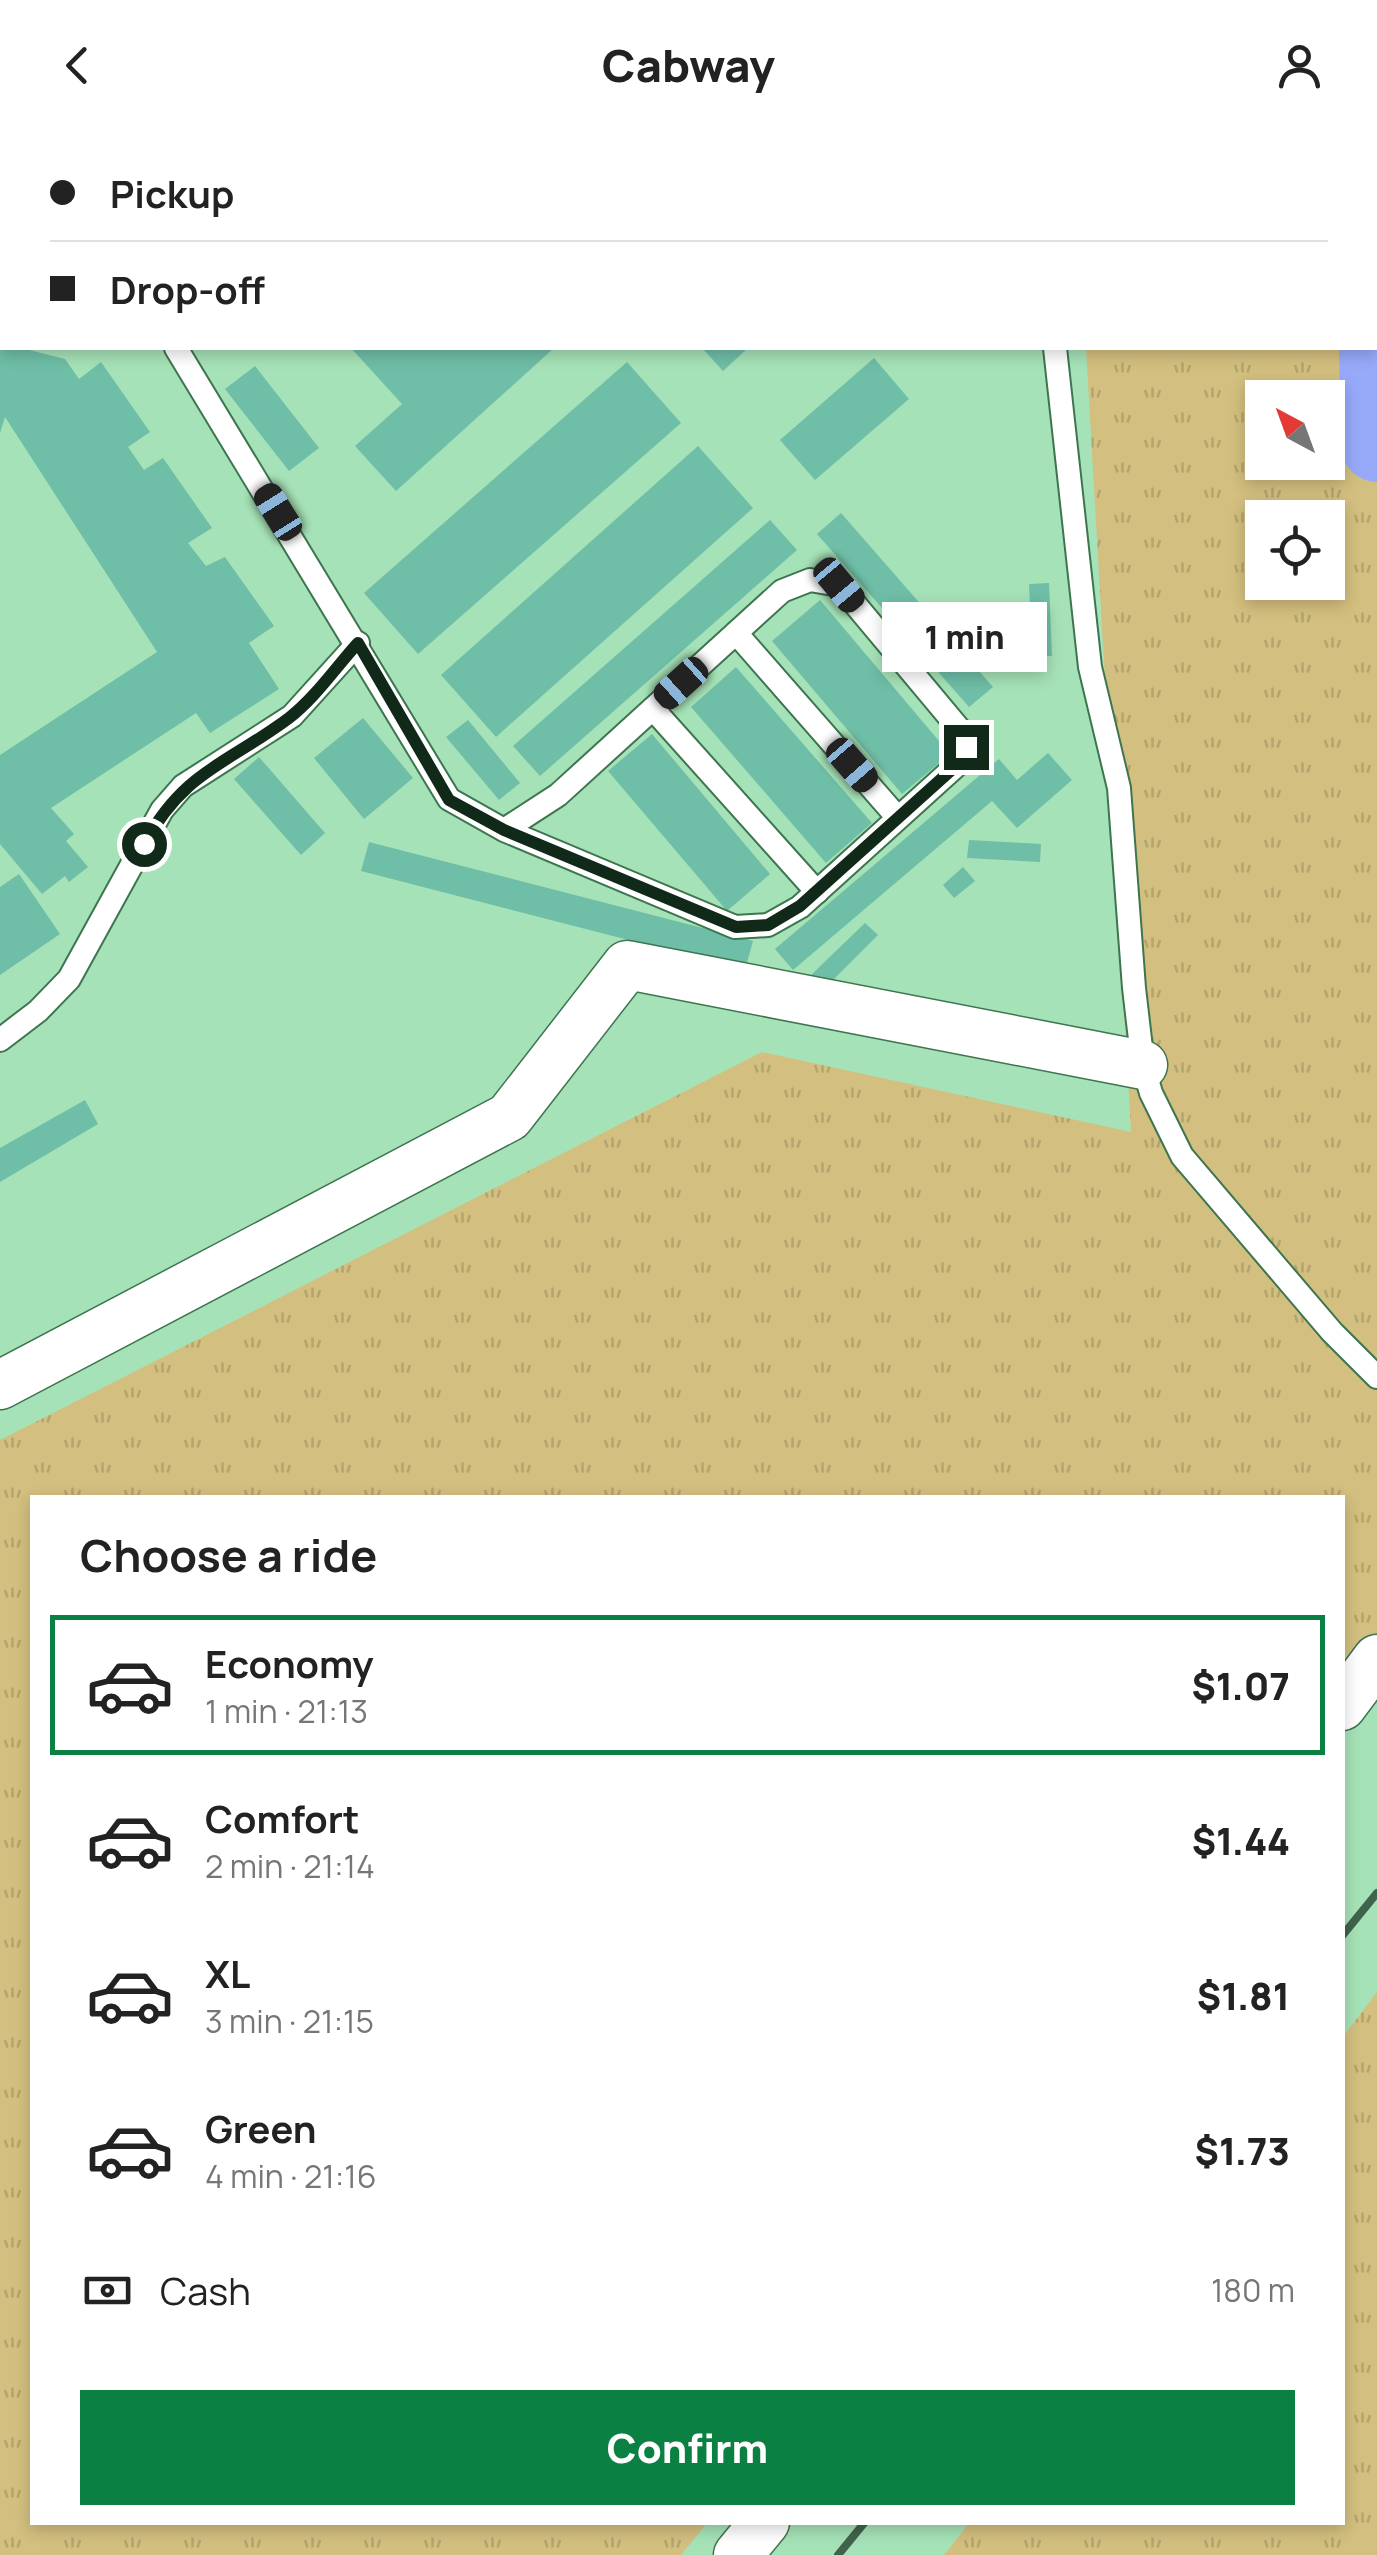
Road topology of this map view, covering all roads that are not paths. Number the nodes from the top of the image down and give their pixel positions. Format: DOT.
graph roads {
  1 [pos="177,350"];
  2 [pos="1055,350"];
  3 [pos="736,633"];
  4 [pos="358,643"];
  5 [pos="653,708"];
  6 [pos="898,818"];
  7 [pos="504,830"];
  8 [pos="817,892"];
  9 [pos="0,1040"];
  10 [pos="1143,1065"];
  11 [pos="1377,1377"];
  12 [pos="0,1385"];
  13 [pos="1377,1660"];
  14 [pos="1345,1702"];
  15 [pos="762,2525"];
  16 [pos="738,2555"];
  1 -- 4 [label="lane"];
  2 -- 10 [label="lane"];
  3 -- 5 [label="lane"];
  3 -- 6 [label="lane"];
  3 -- 6 [label="lane"];
  4 -- 7 [label="lane"];
  4 -- 9 [label="lane"];
  5 -- 7 [label="lane"];
  5 -- 8 [label="lane"];
  6 -- 8 [label="lane"];
  7 -- 8 [label="lane"];
  10 -- 11 [label="lane"];
  10 -- 12 [label="street"];
  13 -- 14 [label="street"];
  15 -- 16 [label="street"];
}
